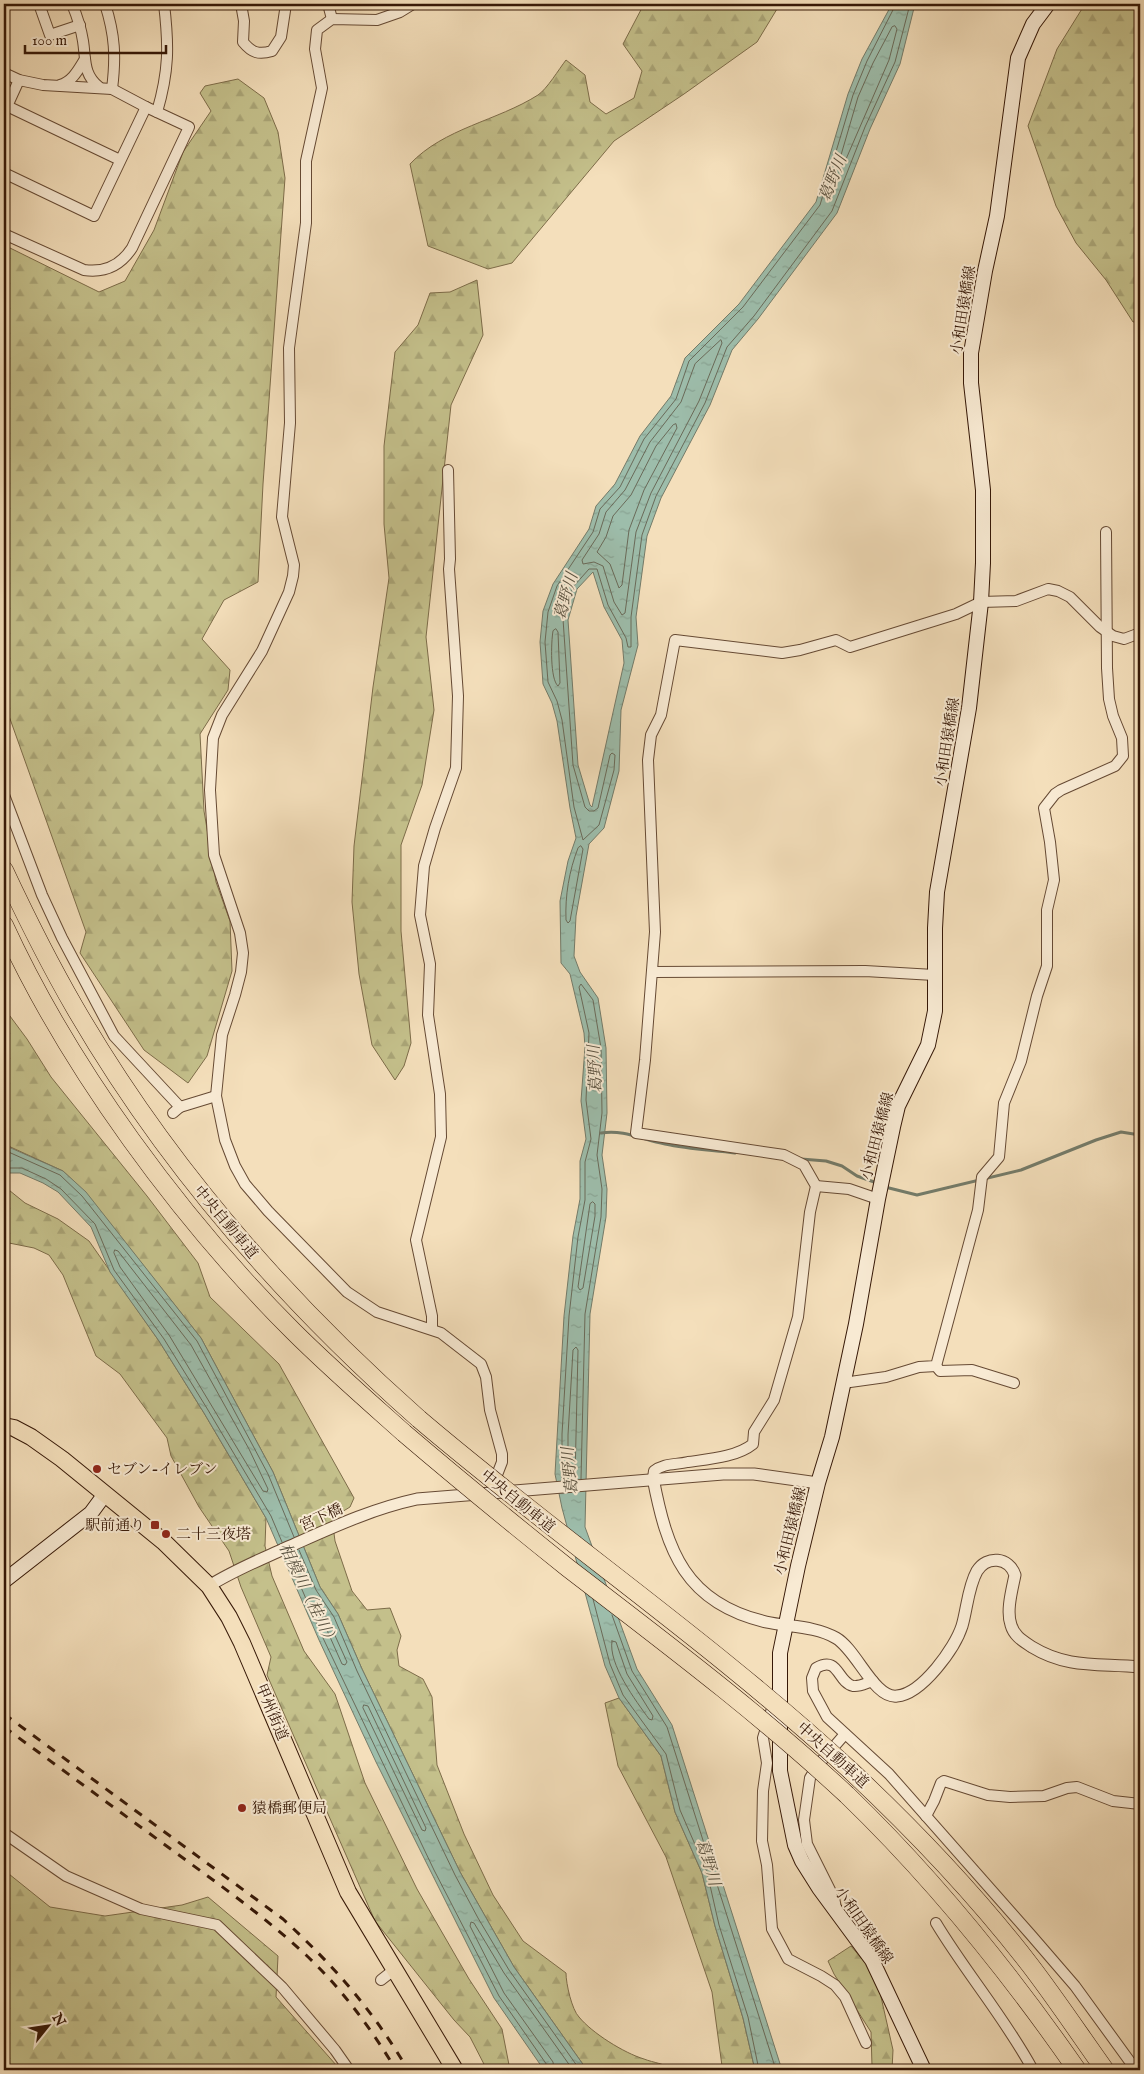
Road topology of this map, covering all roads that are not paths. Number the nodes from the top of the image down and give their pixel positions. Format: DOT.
graph roads {
  1 [pos="39,4"];
  2 [pos="72,4"];
  3 [pos="105,4"];
  4 [pos="164,4"];
  5 [pos="241,4"];
  6 [pos="286,4"];
  7 [pos="328,4"];
  8 [pos="413,4"];
  9 [pos="1048,4"];
  10 [pos="332,20"];
  11 [pos="80,26"];
  12 [pos="85,59"];
  13 [pos="4,73"];
  14 [pos="19,80"];
  15 [pos="74,81"];
  16 [pos="88,82"];
  17 [pos="112,89"];
  18 [pos="146,107"];
  19 [pos="6,109"];
  20 [pos="157,112"];
  21 [pos="120,160"];
  22 [pos="4,173"];
  23 [pos="4,234"];
  24 [pos="448,470"];
  25 [pos="1106,532"];
  26 [pos="981,602"];
  27 [pos="1107,632"];
  28 [pos="1140,633"];
  29 [pos="4,796"];
  30 [pos="6,814"];
  31 [pos="4,870"];
  32 [pos="4,925"];
  33 [pos="652,972"];
  34 [pos="934,975"];
  35 [pos="216,1096"];
  36 [pos="816,1186"];
  37 [pos="878,1199"];
  38 [pos="432,1329"];
  39 [pos="936,1366"];
  40 [pos="843,1382"];
  41 [pos="1014,1383"];
  42 [pos="4,1426"];
  43 [pos="652,1478"];
  44 [pos="818,1483"];
  45 [pos="491,1492"];
  46 [pos="105,1494"];
  47 [pos="4,1581"];
  48 [pos="209,1586"];
  49 [pos="784,1626"];
  50 [pos="1140,1667"];
  51 [pos="873,1681"];
  52 [pos="778,1687"];
  53 [pos="845,1734"];
  54 [pos="1140,1804"];
  55 [pos="926,1816"];
  56 [pos="4,1833"];
  57 [pos="837,1913"];
  58 [pos="936,1923"];
  59 [pos="395,1970"];
  60 [pos="381,1980"];
  61 [pos="866,2043"];
  62 [pos="349,2070"];
  63 [pos="454,2070"];
  64 [pos="924,2070"];
  65 [pos="1033,2070"];
  66 [pos="1078,2070"];
  67 [pos="1105,2070"];
  68 [pos="1136,2070"];
  1 -- 11 [label="street"];
  2 -- 11 [label="street"];
  3 -- 17 [label="street"];
  4 -- 20 [label="street"];
  5 -- 6 [label="street"];
  7 -- 10 [label="street"];
  8 -- 10 [label="street"];
  9 -- 26 [label="main road, 小和田猿橋線"];
  10 -- 35 [label="street"];
  11 -- 12 [label="street"];
  12 -- 15 [label="street"];
  12 -- 16 [label="street"];
  13 -- 14 [label="street"];
  14 -- 15 [label="street"];
  14 -- 19 [label="street"];
  15 -- 16 [label="street"];
  16 -- 17 [label="street"];
  17 -- 18 [label="street"];
  18 -- 20 [label="street"];
  18 -- 21 [label="street"];
  19 -- 21 [label="street"];
  20 -- 23 [label="street"];
  21 -- 22 [label="street"];
  24 -- 38 [label="street"];
  25 -- 27 [label="street"];
  26 -- 27 [label="street"];
  26 -- 33 [label="street"];
  26 -- 34 [label="main road, 小和田猿橋線"];
  27 -- 28 [label="street"];
  27 -- 39 [label="street"];
  29 -- 30 [label="street"];
  30 -- 35 [label="street"];
  31 -- 67 [label="highway, 中央自動車道, bridge"];
  32 -- 66 [label="highway, 中央自動車道, bridge"];
  33 -- 34 [label="street"];
  33 -- 36 [label="street"];
  34 -- 37 [label="main road, 小和田猿橋線"];
  35 -- 38 [label="street"];
  36 -- 37 [label="street"];
  36 -- 43 [label="street"];
  37 -- 40 [label="main road, 小和田猿橋線"];
  38 -- 45 [label="street"];
  39 -- 40 [label="street"];
  39 -- 41 [label="street"];
  40 -- 44 [label="main road, 小和田猿橋線"];
  42 -- 46 [label="highway, 甲州街道"];
  43 -- 44 [label="street, 宮下橋"];
  43 -- 45 [label="street, 宮下橋"];
  43 -- 49 [label="street"];
  44 -- 49 [label="main road, 小和田猿橋線"];
  45 -- 48 [label="street, 宮下橋"];
  46 -- 47 [label="main road"];
  46 -- 48 [label="highway, 甲州街道"];
  48 -- 59 [label="highway, 甲州街道"];
  49 -- 51 [label="street"];
  49 -- 52 [label="main road, 小和田猿橋線"];
  50 -- 51 [label="street"];
  51 -- 53 [label="street"];
  52 -- 57 [label="main road, 小和田猿橋線"];
  52 -- 61 [label="street"];
  53 -- 55 [label="street"];
  53 -- 57 [label="street"];
  54 -- 55 [label="street"];
  55 -- 68 [label="street"];
  56 -- 62 [label="street"];
  57 -- 64 [label="main road, 小和田猿橋線"];
  58 -- 65 [label="street"];
  59 -- 60 [label="street"];
  59 -- 63 [label="highway, 甲州街道"];
}
